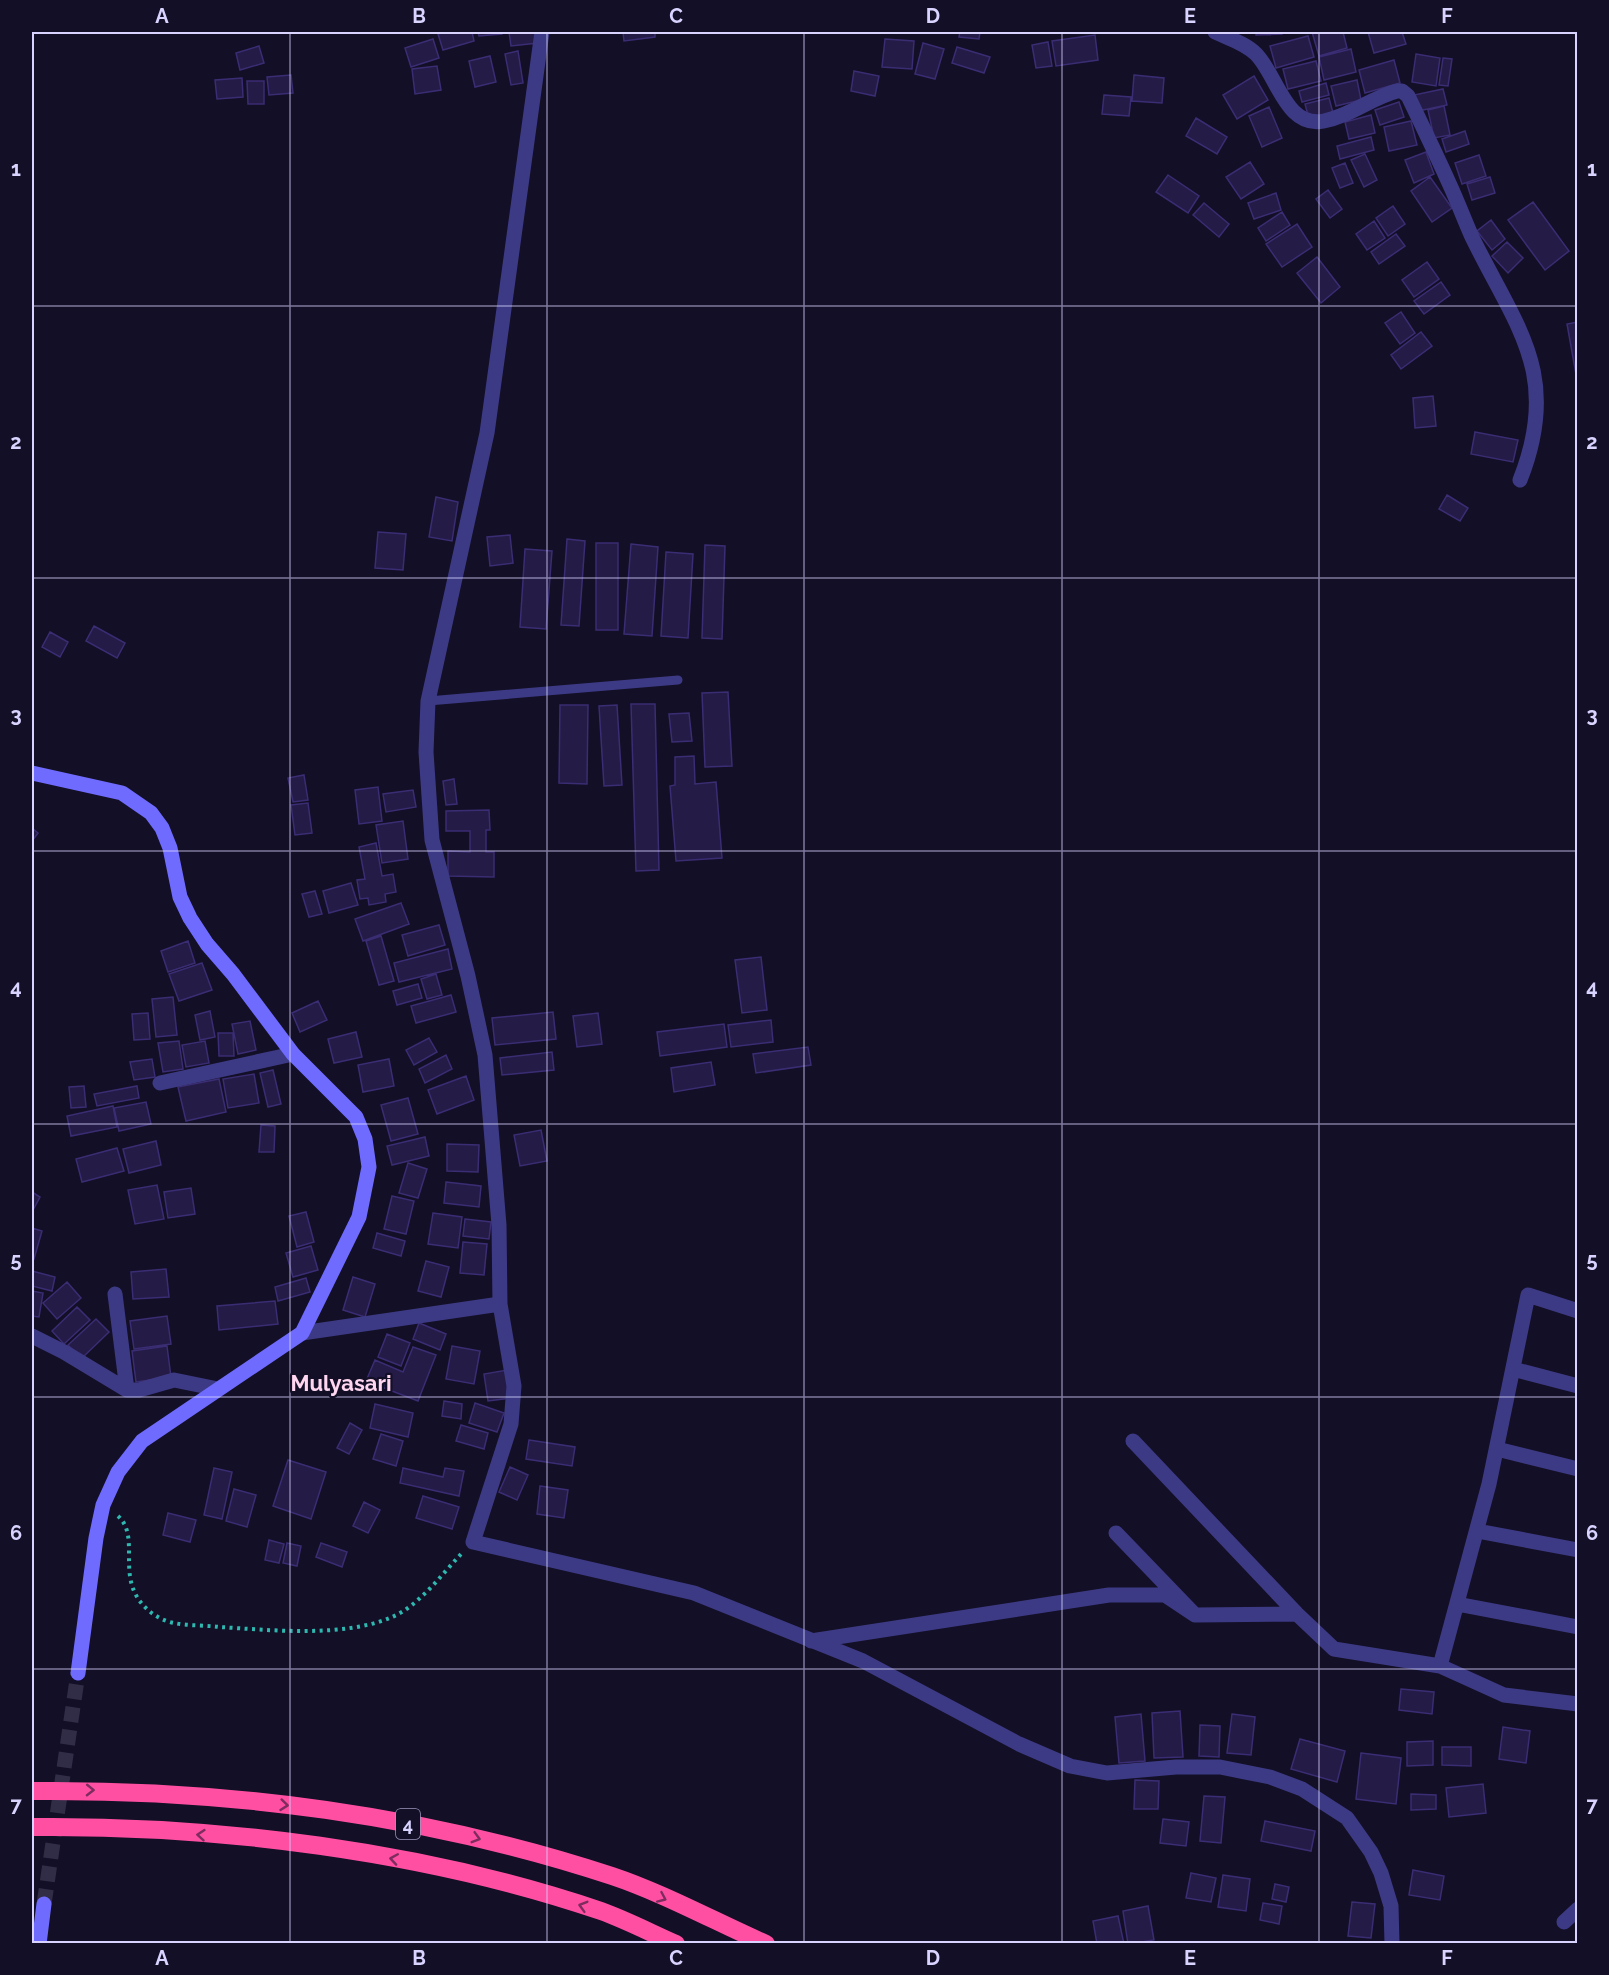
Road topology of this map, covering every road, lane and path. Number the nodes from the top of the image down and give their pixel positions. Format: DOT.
graph roads {
  1 [pos="542,32"];
  2 [pos="1215,32"];
  3 [pos="1520,480"];
  4 [pos="678,680"];
  5 [pos="428,701"];
  6 [pos="32,773"];
  7 [pos="293,1054"];
  8 [pos="160,1083"];
  9 [pos="115,1294"];
  10 [pos="500,1304"];
  11 [pos="1578,1311"];
  12 [pos="303,1333"];
  13 [pos="32,1336"];
  14 [pos="1513,1369"];
  15 [pos="1578,1386"];
  16 [pos="218,1389"];
  17 [pos="127,1390"];
  18 [pos="1133,1441"];
  19 [pos="1497,1449"];
  20 [pos="1578,1469"];
  21 [pos="104,1505"];
  22 [pos="1477,1531"];
  23 [pos="1116,1533"];
  24 [pos="473,1542"];
  25 [pos="1578,1550"];
  26 [pos="1457,1604"];
  27 [pos="1297,1614"];
  28 [pos="1195,1615"];
  29 [pos="1578,1627"];
  30 [pos="811,1641"];
  31 [pos="1440,1666"];
  32 [pos="78,1673"];
  33 [pos="1578,1704"];
  34 [pos="32,1791"];
  35 [pos="32,1827"];
  36 [pos="44,1904"];
  37 [pos="1578,1909"];
  38 [pos="1564,1922"];
  39 [pos="39,1944"];
  40 [pos="676,1944"];
  41 [pos="766,1944"];
  42 [pos="1392,1944"];
  1 -- 5 [label="street"];
  2 -- 3 [label="street"];
  4 -- 5 [label="lane"];
  5 -- 10 [label="street"];
  6 -- 7 [label="main road"];
  7 -- 8 [label="street"];
  7 -- 12 [label="main road"];
  9 -- 17 [label="street"];
  10 -- 12 [label="street"];
  10 -- 24 [label="street"];
  11 -- 14 [label="street"];
  12 -- 16 [label="main road"];
  13 -- 17 [label="street"];
  14 -- 15 [label="street"];
  14 -- 19 [label="street"];
  16 -- 17 [label="street"];
  16 -- 21 [label="main road"];
  18 -- 27 [label="street"];
  19 -- 20 [label="street"];
  19 -- 22 [label="street"];
  21 -- 24 [label="path"];
  21 -- 32 [label="main road"];
  22 -- 25 [label="street"];
  22 -- 26 [label="street"];
  23 -- 28 [label="street"];
  24 -- 30 [label="street"];
  26 -- 29 [label="street"];
  26 -- 31 [label="street"];
  27 -- 28 [label="street"];
  27 -- 31 [label="street"];
  28 -- 30 [label="street"];
  30 -- 42 [label="street"];
  31 -- 33 [label="street"];
  34 -- 41 [label="highway, 4, one-way"];
  40 -- 35 [label="highway, 4, one-way"];
  36 -- 39 [label="main road"];
  37 -- 38 [label="street"];
}
